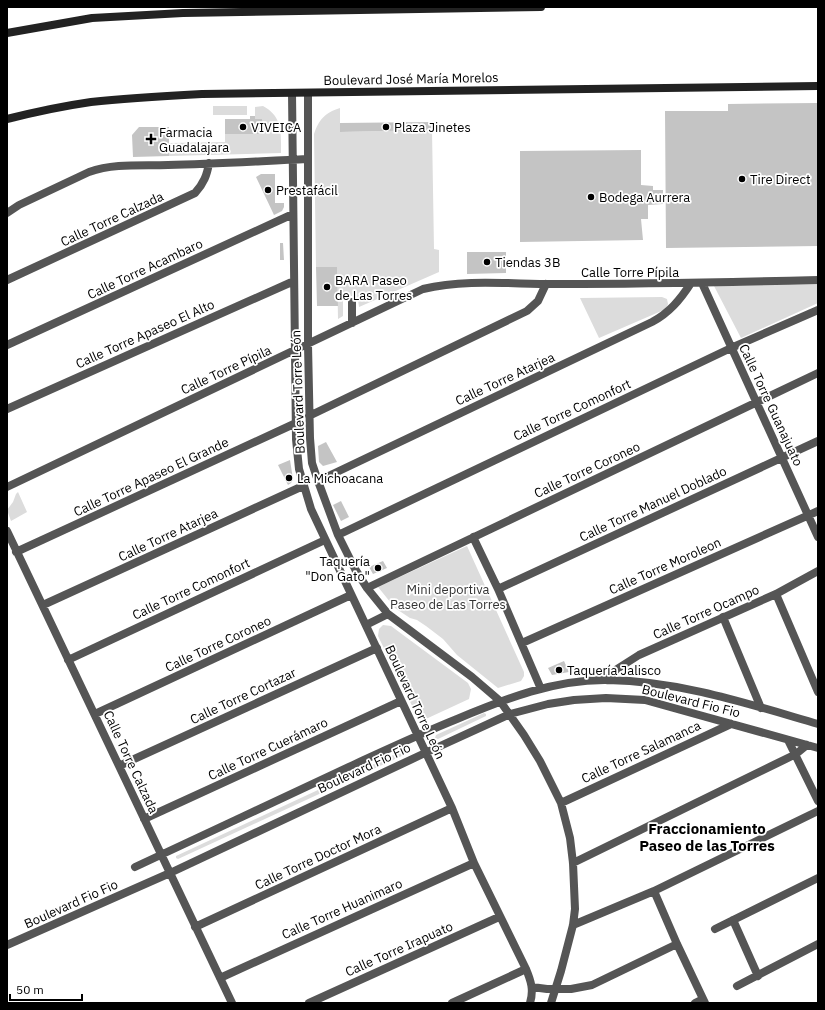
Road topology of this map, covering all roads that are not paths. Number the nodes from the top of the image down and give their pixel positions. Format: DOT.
graph roads {
  1 [pos="193,7"];
  2 [pos="541,7"];
  3 [pos="269,9"];
  4 [pos="182,13"];
  5 [pos="7,33"];
  6 [pos="818,86"];
  7 [pos="292,93"];
  8 [pos="308,93"];
  9 [pos="7,119"];
  10 [pos="292,159"];
  11 [pos="307,159"];
  12 [pos="209,163"];
  13 [pos="7,212"];
  14 [pos="294,214"];
  15 [pos="7,280"];
  16 [pos="818,280"];
  17 [pos="294,281"];
  18 [pos="546,284"];
  19 [pos="691,284"];
  20 [pos="702,284"];
  21 [pos="352,302"];
  22 [pos="818,310"];
  23 [pos="352,323"];
  24 [pos="308,344"];
  25 [pos="7,345"];
  26 [pos="731,348"];
  27 [pos="295,350"];
  28 [pos="818,373"];
  29 [pos="756,402"];
  30 [pos="7,409"];
  31 [pos="309,416"];
  32 [pos="296,423"];
  33 [pos="818,441"];
  34 [pos="782,458"];
  35 [pos="318,482"];
  36 [pos="303,486"];
  37 [pos="7,487"];
  38 [pos="818,511"];
  39 [pos="808,516"];
  40 [pos="7,532"];
  41 [pos="338,535"];
  42 [pos="473,537"];
  43 [pos="818,537"];
  44 [pos="325,540"];
  45 [pos="16,552"];
  46 [pos="818,571"];
  47 [pos="367,588"];
  48 [pos="498,589"];
  49 [pos="776,594"];
  50 [pos="351,595"];
  51 [pos="43,605"];
  52 [pos="388,614"];
  53 [pos="722,618"];
  54 [pos="366,625"];
  55 [pos="522,643"];
  56 [pos="376,648"];
  57 [pos="68,660"];
  58 [pos="607,680"];
  59 [pos="541,689"];
  60 [pos="818,692"];
  61 [pos="401,701"];
  62 [pos="500,701"];
  63 [pos="761,708"];
  64 [pos="95,714"];
  65 [pos="510,714"];
  66 [pos="731,724"];
  67 [pos="818,724"];
  68 [pos="418,735"];
  69 [pos="788,740"];
  70 [pos="807,744"];
  71 [pos="818,748"];
  72 [pos="425,752"];
  73 [pos="796,754"];
  74 [pos="119,766"];
  75 [pos="818,801"];
  76 [pos="561,802"];
  77 [pos="452,808"];
  78 [pos="818,812"];
  79 [pos="144,819"];
  80 [pos="162,854"];
  81 [pos="474,863"];
  82 [pos="573,863"];
  83 [pos="135,867"];
  84 [pos="170,873"];
  85 [pos="818,879"];
  86 [pos="654,891"];
  87 [pos="499,917"];
  88 [pos="733,920"];
  89 [pos="573,925"];
  90 [pos="195,927"];
  91 [pos="715,929"];
  92 [pos="677,944"];
  93 [pos="818,944"];
  94 [pos="7,945"];
  95 [pos="526,969"];
  96 [pos="758,976"];
  97 [pos="220,978"];
  98 [pos="737,986"];
  99 [pos="532,987"];
  100 [pos="554,989"];
  101 [pos="704,1001"];
  102 [pos="232,1003"];
  103 [pos="309,1003"];
  104 [pos="452,1003"];
  105 [pos="530,1003"];
  106 [pos="550,1003"];
  107 [pos="695,1003"];
  1 -- 4 [label="street"];
  2 -- 3 [label="main road"];
  3 -- 4 [label="main road"];
  4 -- 5 [label="main road"];
  6 -- 8 [label="main road, Boulevard José María Morelos"];
  7 -- 8 [label="main road, Boulevard José María Morelos"];
  7 -- 9 [label="main road, Boulevard José María Morelos"];
  7 -- 10 [label="street, Boulevard Torre León"];
  8 -- 11 [label="street, Boulevard Torre León"];
  10 -- 11 [label="street"];
  10 -- 12 [label="street"];
  10 -- 14 [label="street, Boulevard Torre León"];
  11 -- 24 [label="street, Boulevard Torre León"];
  12 -- 13 [label="street"];
  12 -- 15 [label="street, Calle Torre Calzada"];
  14 -- 17 [label="street, Boulevard Torre León"];
  14 -- 25 [label="street, Calle Torre Acambaro"];
  16 -- 20 [label="street, Calle Torre Pípila"];
  17 -- 27 [label="street, Boulevard Torre León"];
  17 -- 30 [label="street, Calle Torre Apaseo El Alto"];
  18 -- 19 [label="street, Calle Torre Pípila"];
  18 -- 23 [label="street, Calle Torre Pípila"];
  18 -- 31 [label="street"];
  19 -- 20 [label="street, Calle Torre Pípila"];
  19 -- 35 [label="street, Calle Torre Atarjea"];
  20 -- 26 [label="street, Calle Torre Guanajuato"];
  21 -- 23 [label="street"];
  22 -- 26 [label="street, Calle Torre Comonfort"];
  23 -- 24 [label="street, Calle Torre Pípila"];
  24 -- 27 [label="street, Calle Torre Pípila"];
  24 -- 31 [label="street, Boulevard Torre León"];
  26 -- 29 [label="street, Calle Torre Guanajuato"];
  26 -- 41 [label="street, Calle Torre Comonfort"];
  27 -- 32 [label="street, Boulevard Torre León"];
  27 -- 37 [label="street, Calle Torre Pípila"];
  28 -- 29 [label="street, Calle Torre Coroneo"];
  29 -- 34 [label="street, Calle Torre Guanajuato"];
  29 -- 42 [label="street, Calle Torre Coroneo"];
  31 -- 35 [label="street, Boulevard Torre León"];
  32 -- 36 [label="street, Boulevard Torre León"];
  32 -- 45 [label="street, Calle Torre Apaseo El Grande"];
  33 -- 34 [label="street, Calle Torre Manuel Doblado"];
  34 -- 39 [label="street, Calle Torre Guanajuato"];
  34 -- 48 [label="street, Calle Torre Manuel Doblado"];
  35 -- 41 [label="street, Boulevard Torre León"];
  36 -- 44 [label="street, Boulevard Torre León"];
  36 -- 51 [label="street, Calle Torre Atarjea"];
  38 -- 39 [label="street, Calle Torre Moroleon"];
  39 -- 43 [label="street, Calle Torre Guanajuato"];
  39 -- 55 [label="street, Calle Torre Moroleon"];
  40 -- 45 [label="street, Calle Torre Calzada"];
  41 -- 47 [label="street, Boulevard Torre León"];
  42 -- 47 [label="street, Calle Torre Coroneo"];
  42 -- 48 [label="street"];
  44 -- 50 [label="street, Boulevard Torre León"];
  44 -- 57 [label="street, Calle Torre Comonfort"];
  45 -- 51 [label="street, Calle Torre Calzada"];
  46 -- 49 [label="street, Calle Torre Ocampo"];
  47 -- 52 [label="street, Boulevard Torre León"];
  48 -- 55 [label="street"];
  49 -- 53 [label="street, Calle Torre Ocampo"];
  49 -- 60 [label="street"];
  50 -- 54 [label="street, Boulevard Torre León"];
  50 -- 64 [label="street, Calle Torre Coroneo"];
  51 -- 57 [label="street, Calle Torre Calzada"];
  52 -- 54 [label="street"];
  52 -- 62 [label="street, Boulevard Torre León"];
  53 -- 58 [label="street, Calle Torre Ocampo"];
  53 -- 63 [label="street"];
  54 -- 56 [label="street, Boulevard Torre León"];
  55 -- 59 [label="street"];
  56 -- 61 [label="street, Boulevard Torre León"];
  56 -- 74 [label="street, Calle Torre Cortazar"];
  57 -- 64 [label="street, Calle Torre Calzada"];
  58 -- 59 [label="street, Boulevard Fio Fio"];
  58 -- 63 [label="street, Boulevard Fio Fio"];
  59 -- 62 [label="street, Boulevard Fio Fio"];
  61 -- 68 [label="street, Boulevard Torre León"];
  61 -- 79 [label="street, Calle Torre Cuerámaro"];
  62 -- 65 [label="street, Boulevard Torre León"];
  62 -- 68 [label="street, Boulevard Fio Fio"];
  63 -- 67 [label="street, Boulevard Fio Fio"];
  64 -- 74 [label="street, Calle Torre Calzada"];
  65 -- 66 [label="street, Boulevard Fio Fio"];
  65 -- 72 [label="street, Boulevard Fio Fio"];
  65 -- 76 [label="street, Boulevard Torre León"];
  66 -- 69 [label="street, Boulevard Fio Fio"];
  66 -- 76 [label="street, Calle Torre Salamanca"];
  68 -- 72 [label="street, Boulevard Torre León"];
  68 -- 80 [label="street, Boulevard Fio Fio"];
  69 -- 70 [label="street, Boulevard Fio Fio"];
  69 -- 73 [label="street"];
  70 -- 71 [label="street, Boulevard Fio Fio"];
  70 -- 73 [label="street"];
  72 -- 77 [label="street, Boulevard Torre León"];
  72 -- 84 [label="street, Boulevard Fio Fio"];
  73 -- 75 [label="street"];
  73 -- 82 [label="street"];
  74 -- 79 [label="street, Calle Torre Calzada"];
  76 -- 82 [label="street, Boulevard Torre León"];
  77 -- 81 [label="street, Boulevard Torre León"];
  77 -- 90 [label="street, Calle Torre Doctor Mora"];
  78 -- 86 [label="street"];
  79 -- 80 [label="street, Calle Torre Calzada"];
  80 -- 83 [label="street, Boulevard Fio Fio"];
  80 -- 84 [label="street, Calle Torre Calzada"];
  81 -- 87 [label="street, Boulevard Torre León"];
  81 -- 97 [label="street, Calle Torre Huanimaro"];
  82 -- 89 [label="street, Boulevard Torre León"];
  84 -- 90 [label="street, Calle Torre Calzada"];
  84 -- 94 [label="street, Boulevard Fio Fio"];
  85 -- 88 [label="street"];
  86 -- 89 [label="street"];
  86 -- 92 [label="street"];
  87 -- 95 [label="street, Boulevard Torre León"];
  87 -- 103 [label="street, Calle Torre Irapuato"];
  88 -- 91 [label="street"];
  88 -- 96 [label="street"];
  89 -- 100 [label="street, Boulevard Torre León"];
  90 -- 97 [label="street, Calle Torre Calzada"];
  92 -- 100 [label="street"];
  92 -- 101 [label="street"];
  93 -- 96 [label="street"];
  95 -- 99 [label="street, Boulevard Torre León"];
  95 -- 104 [label="street"];
  96 -- 98 [label="street"];
  97 -- 102 [label="street, Calle Torre Calzada"];
  99 -- 100 [label="street"];
  99 -- 105 [label="street, Boulevard Torre León"];
  100 -- 106 [label="street, Boulevard Torre León"];
  101 -- 107 [label="street"];
}
